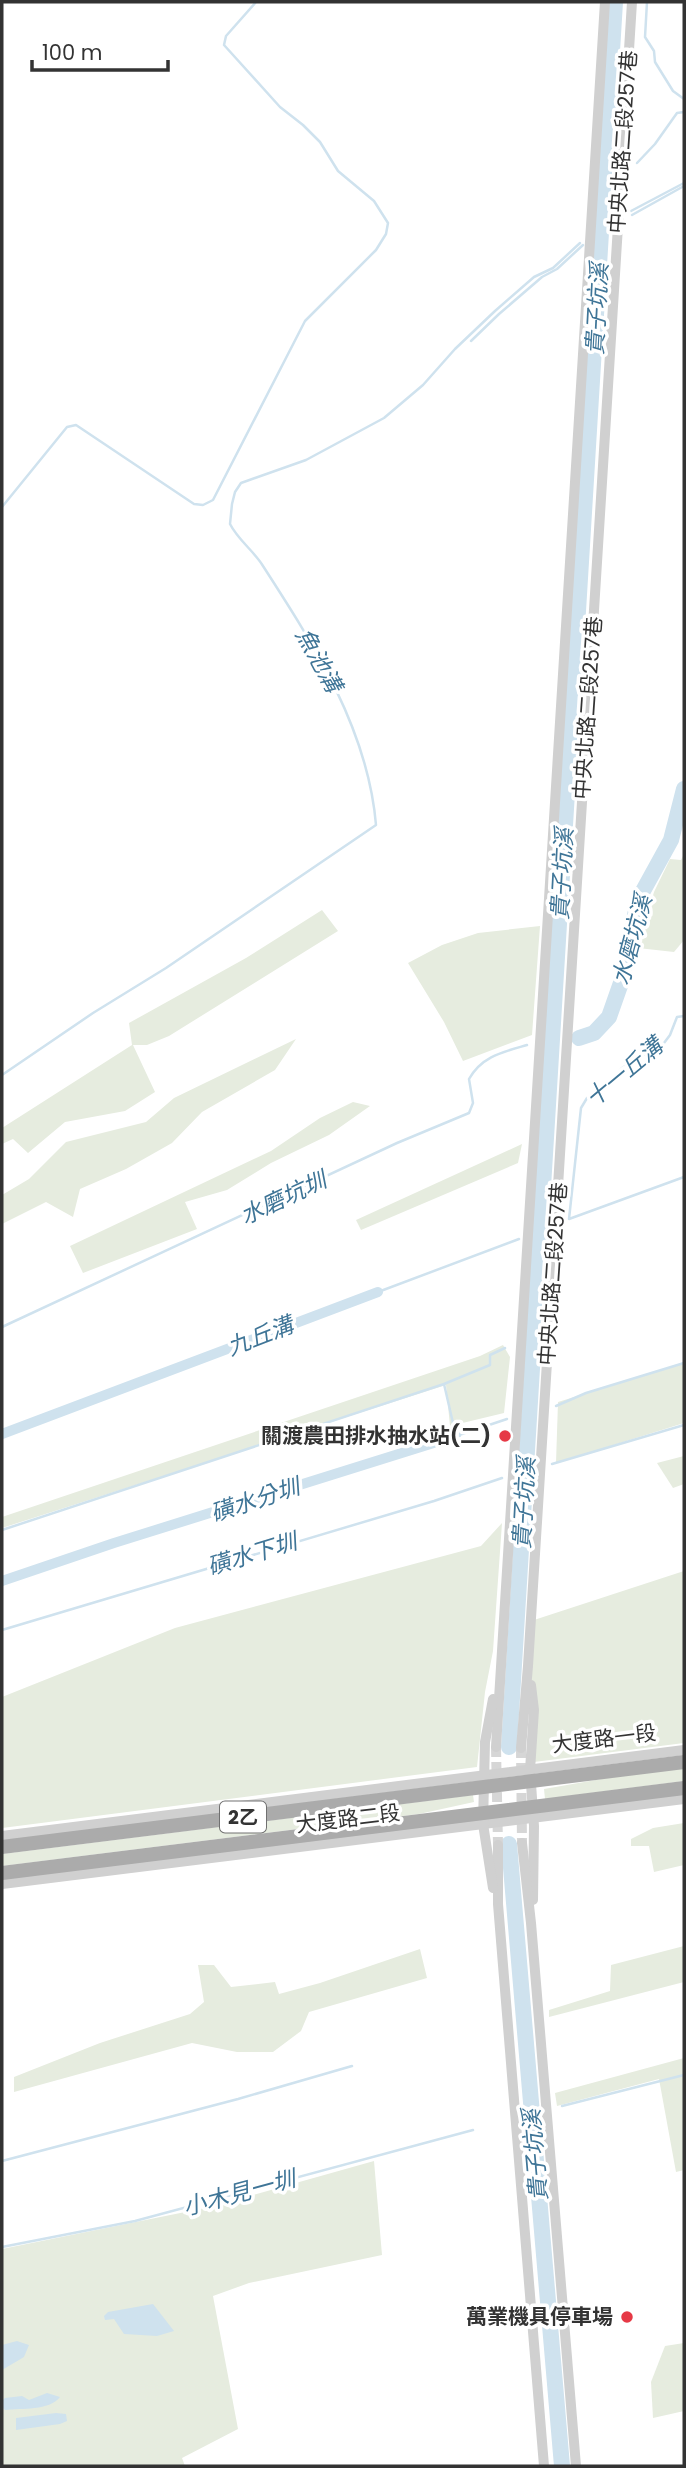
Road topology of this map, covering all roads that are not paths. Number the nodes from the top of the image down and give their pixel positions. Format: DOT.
graph roads {
  1 [pos="605,2"];
  2 [pos="632,2"];
  3 [pos="501,1665"];
  4 [pos="528,1666"];
  5 [pos="496,1747"];
  6 [pos="521,1748"];
  7 [pos="684,1750"];
  8 [pos="684,1762"];
  9 [pos="530,1776"];
  10 [pos="484,1781"];
  11 [pos="684,1788"];
  12 [pos="684,1799"];
  13 [pos="534,1817"];
  14 [pos="483,1823"];
  15 [pos="2,1836"];
  16 [pos="522,1843"];
  17 [pos="498,1845"];
  18 [pos="2,1847"];
  19 [pos="2,1874"];
  20 [pos="2,1884"];
  21 [pos="498,1904"];
  22 [pos="531,1923"];
  23 [pos="544,2466"];
  24 [pos="576,2466"];
  1 -- 3 [label="street, 中央北路二段257巷"];
  2 -- 4 [label="street, 中央北路二段257巷"];
  3 -- 5 [label="street, 中央北路二段257巷"];
  3 -- 10 [label="street, 中央北路二段257巷"];
  4 -- 6 [label="street, 中央北路二段257巷"];
  4 -- 9 [label="street, 中央北路二段257巷"];
  7 -- 9 [label="street, 大度路一段"];
  8 -- 9 [label="main road, 大度路一段 / 2乙"];
  9 -- 10 [label="main road, 大度路二段 / 2乙"];
  9 -- 13 [label="street, 中央北路二段257巷"];
  10 -- 14 [label="street, 中央北路二段257巷"];
  10 -- 15 [label="street, 大度路二段"];
  10 -- 18 [label="main road, 大度路二段 / 2乙"];
  11 -- 13 [label="main road, 2乙"];
  12 -- 13 [label="street"];
  13 -- 14 [label="main road, 2乙"];
  13 -- 22 [label="street, 中央北路二段257巷"];
  14 -- 19 [label="main road, 大度路二段 / 2乙"];
  14 -- 20 [label="street, 大度路二段"];
  14 -- 21 [label="street, 中央北路二段257巷"];
  16 -- 22 [label="street"];
  17 -- 21 [label="street"];
  21 -- 23 [label="street"];
  22 -- 24 [label="street"];
}
